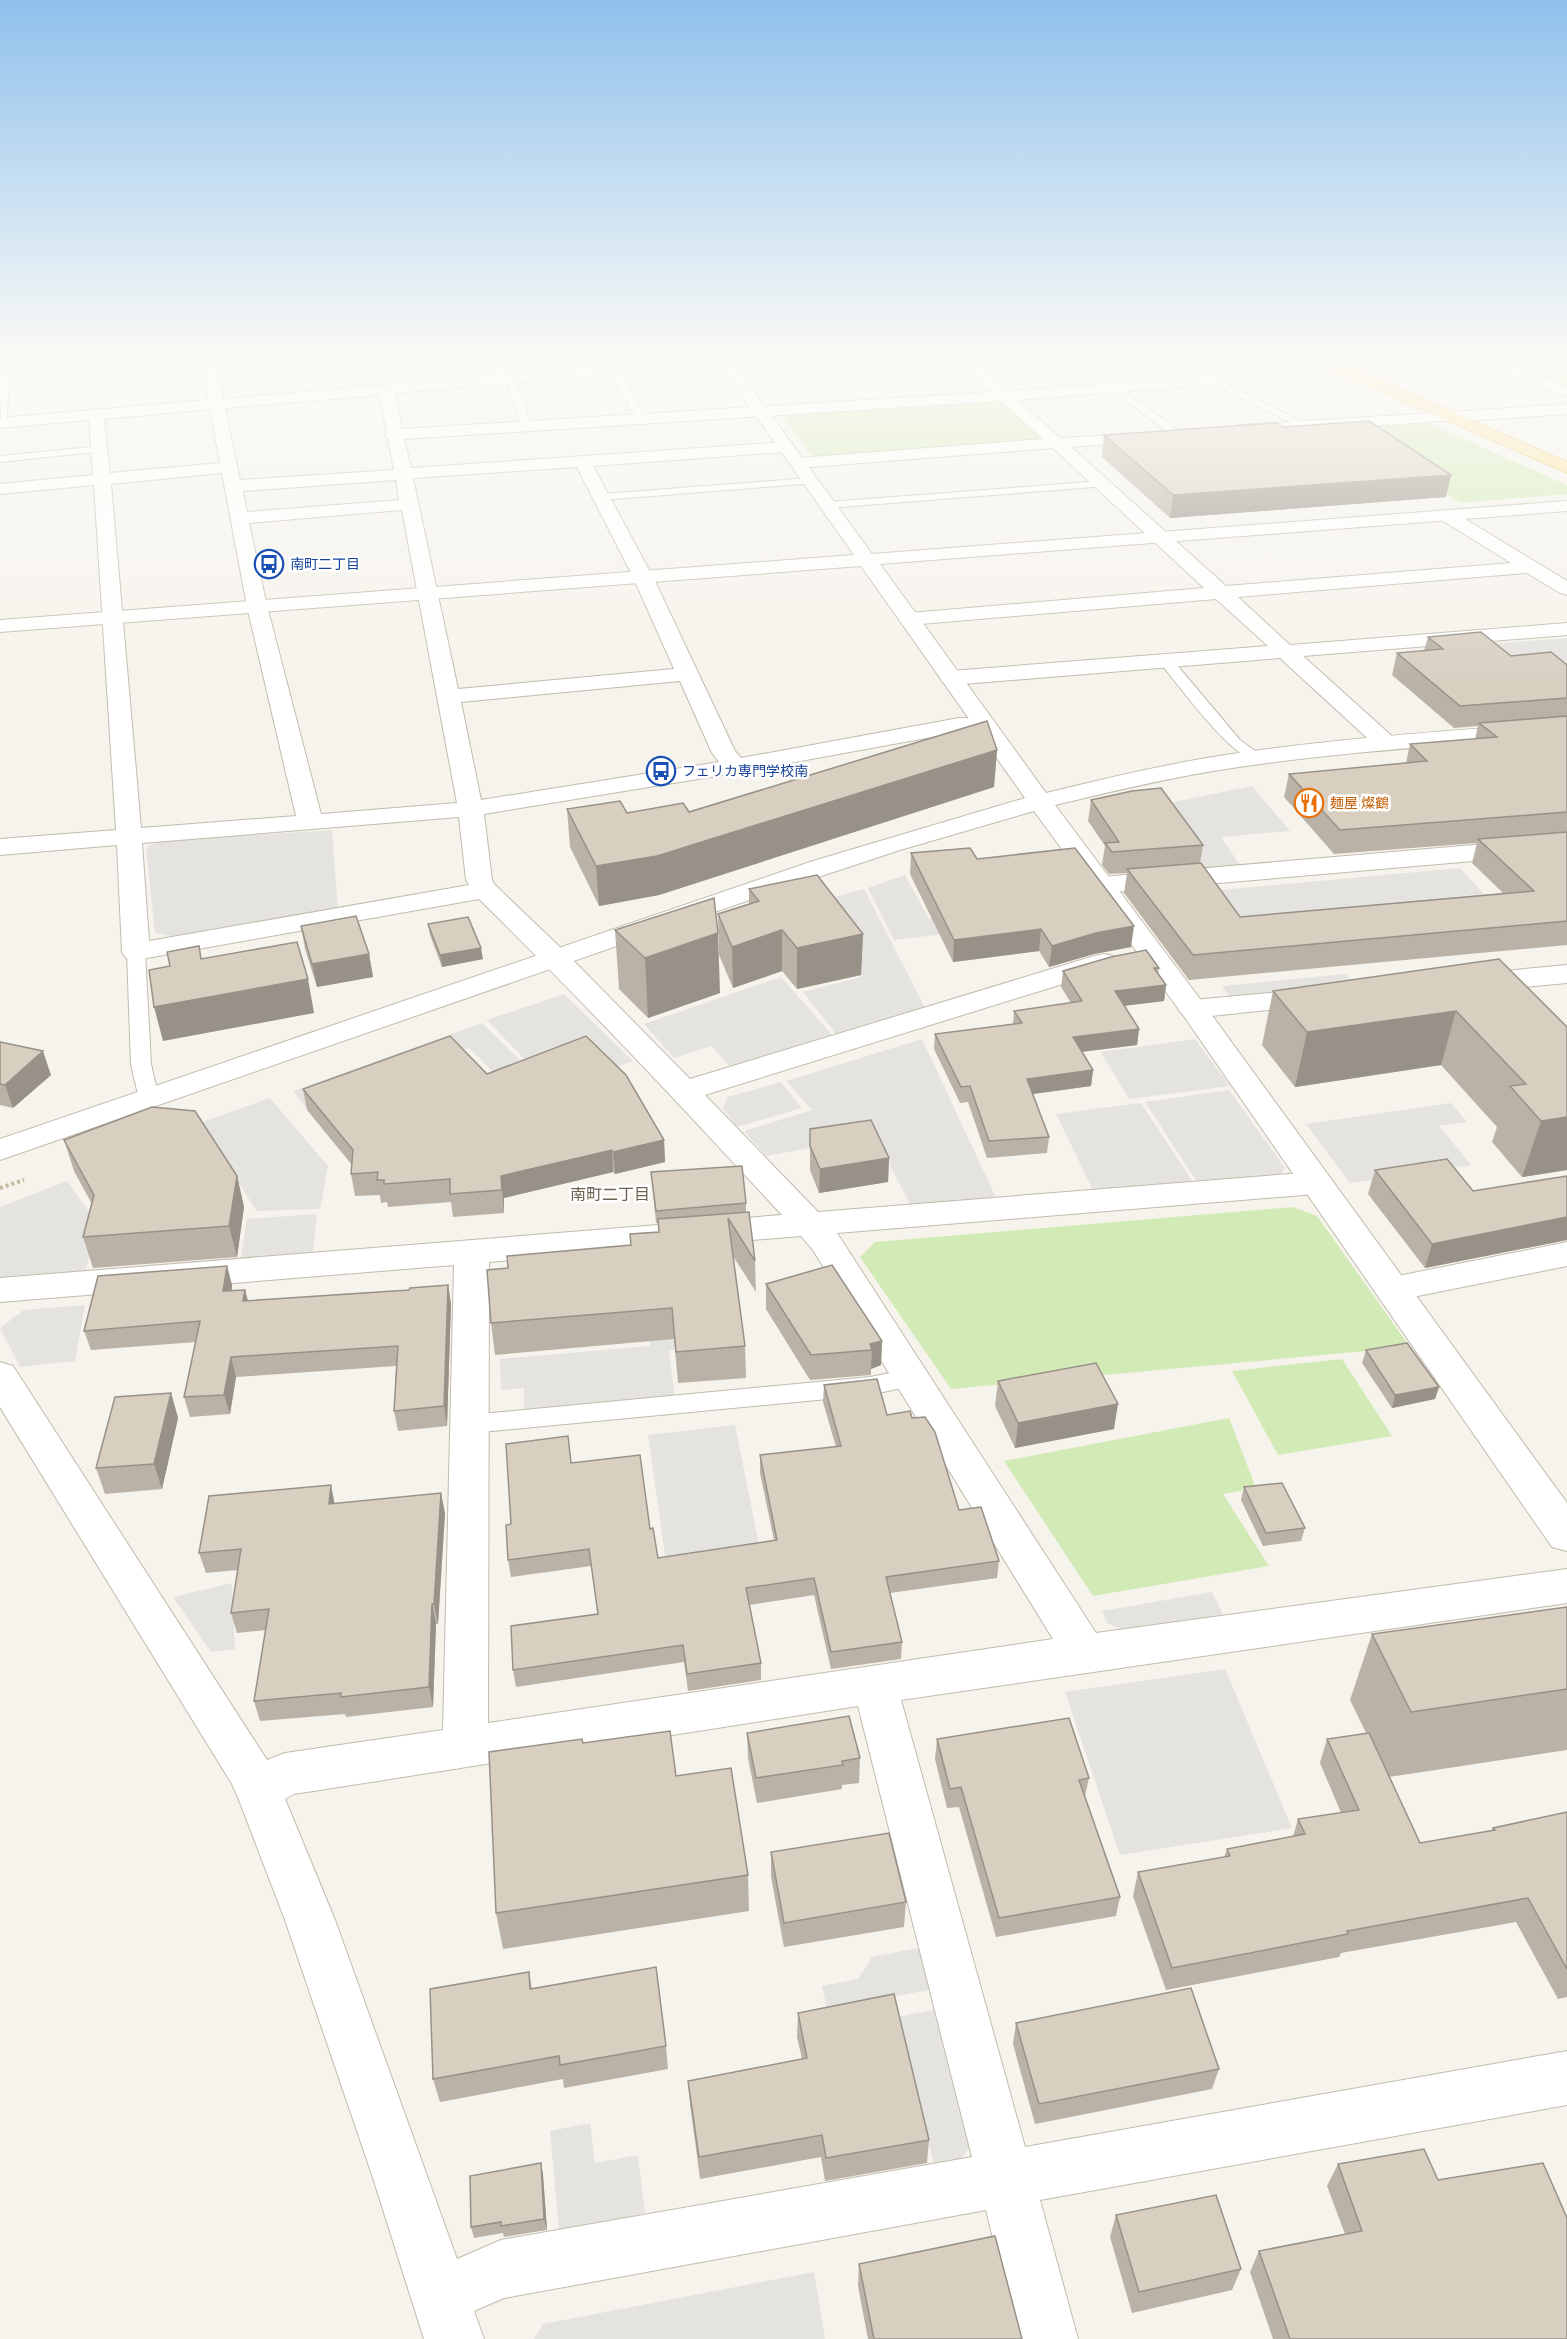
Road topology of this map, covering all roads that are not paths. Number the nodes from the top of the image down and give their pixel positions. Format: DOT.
graph roads {
  1 [pos="102,465"];
  2 [pos="401,465"];
  3 [pos="536,465"];
  4 [pos="585,465"];
  5 [pos="799,465"];
  6 [pos="1082,465"];
  7 [pos="229,467"];
  8 [pos="403,474"];
  9 [pos="104,480"];
  10 [pos="811,481"];
  11 [pos="1102,483"];
  12 [pos="233,486"];
  13 [pos="0,489"];
  14 [pos="602,497"];
  15 [pos="410,504"];
  16 [pos="828,505"];
  17 [pos="1567,506"];
  18 [pos="1446,515"];
  19 [pos="239,518"];
  20 [pos="1161,537"];
  21 [pos="867,560"];
  22 [pos="1528,567"];
  23 [pos="643,577"];
  24 [pos="1567,589"];
  25 [pos="1220,592"];
  26 [pos="428,593"];
  27 [pos="257,606"];
  28 [pos="111,617"];
  29 [pos="909,619"];
  30 [pos="0,626"];
  31 [pos="1567,629"];
  32 [pos="1286,651"];
  33 [pos="1166,661"];
  34 [pos="688,674"];
  35 [pos="951,678"];
  36 [pos="448,697"];
  37 [pos="984,724"];
  38 [pos="1567,729"];
  39 [pos="1386,743"];
  40 [pos="1254,757"];
  41 [pos="735,766"];
  42 [pos="1040,802"];
  43 [pos="471,809"];
  44 [pos="310,822"];
  45 [pos="130,837"];
  46 [pos="1567,845"];
  47 [pos="0,847"];
  48 [pos="1102,885"];
  49 [pos="485,890"];
  50 [pos="136,952"];
  51 [pos="1153,954"];
  52 [pos="555,958"];
  53 [pos="1567,974"];
  54 [pos="1449,985"];
  55 [pos="1344,995"];
  56 [pos="1193,1010"];
  57 [pos="684,1091"];
  58 [pos="149,1099"];
  59 [pos="0,1150"];
  60 [pos="1315,1183"];
  61 [pos="812,1225"];
  62 [pos="472,1251"];
  63 [pos="1567,1254"];
  64 [pos="1393,1289"];
  65 [pos="0,1290"];
  66 [pos="0,1376"];
  67 [pos="911,1378"];
  68 [pos="470,1425"];
  69 [pos="1567,1535"];
  70 [pos="1567,1586"];
  71 [pos="1085,1653"];
  72 [pos="875,1685"];
  73 [pos="466,1747"];
  74 [pos="258,1790"];
  75 [pos="1567,2078"];
  76 [pos="1005,2178"];
  77 [pos="447,2317"];
  78 [pos="1048,2339"];
  1 -- 9 [label="street"];
  2 -- 8 [label="street"];
  3 -- 8 [label="street"];
  4 -- 14 [label="street"];
  5 -- 10 [label="street"];
  6 -- 11 [label="street"];
  7 -- 9 [label="street"];
  7 -- 12 [label="street"];
  8 -- 12 [label="street"];
  8 -- 15 [label="street"];
  9 -- 13 [label="street"];
  9 -- 28 [label="street"];
  10 -- 14 [label="lane"];
  10 -- 16 [label="street"];
  11 -- 16 [label="lane"];
  11 -- 20 [label="street"];
  12 -- 19 [label="street"];
  14 -- 23 [label="street"];
  15 -- 19 [label="street"];
  15 -- 26 [label="street"];
  16 -- 21 [label="street"];
  17 -- 18 [label="street"];
  18 -- 20 [label="street"];
  18 -- 22 [label="street"];
  19 -- 27 [label="street"];
  20 -- 21 [label="street"];
  20 -- 25 [label="street"];
  21 -- 23 [label="street"];
  21 -- 29 [label="street"];
  22 -- 24 [label="street"];
  22 -- 25 [label="street"];
  23 -- 26 [label="street"];
  23 -- 34 [label="street"];
  25 -- 29 [label="street"];
  25 -- 32 [label="street"];
  26 -- 27 [label="street"];
  26 -- 36 [label="street"];
  27 -- 28 [label="street"];
  27 -- 44 [label="street"];
  28 -- 30 [label="street"];
  28 -- 45 [label="street"];
  29 -- 35 [label="street"];
  31 -- 32 [label="street"];
  32 -- 33 [label="street"];
  32 -- 39 [label="street"];
  33 -- 35 [label="street"];
  33 -- 40 [label="lane"];
  34 -- 36 [label="street"];
  34 -- 41 [label="street"];
  35 -- 37 [label="street"];
  36 -- 43 [label="street"];
  37 -- 41 [label="street"];
  37 -- 42 [label="street"];
  38 -- 39 [label="street"];
  39 -- 40 [label="street"];
  40 -- 42 [label="street"];
  41 -- 43 [label="street"];
  42 -- 48 [label="street"];
  42 -- 52 [label="street"];
  43 -- 44 [label="street"];
  43 -- 49 [label="street"];
  44 -- 45 [label="street"];
  45 -- 47 [label="street"];
  45 -- 50 [label="street"];
  46 -- 48 [label="street"];
  48 -- 51 [label="street"];
  49 -- 50 [label="street"];
  49 -- 52 [label="street"];
  50 -- 58 [label="lane"];
  51 -- 56 [label="street"];
  51 -- 57 [label="street"];
  52 -- 57 [label="street"];
  52 -- 58 [label="street"];
  53 -- 54 [label="street"];
  55 -- 56 [label="street"];
  56 -- 60 [label="street"];
  57 -- 61 [label="street"];
  58 -- 59 [label="street"];
  60 -- 61 [label="street"];
  60 -- 64 [label="street"];
  61 -- 62 [label="street"];
  61 -- 67 [label="street"];
  62 -- 65 [label="street"];
  62 -- 68 [label="street"];
  63 -- 64 [label="street"];
  64 -- 69 [label="street"];
  66 -- 74 [label="street"];
  67 -- 68 [label="lane"];
  67 -- 71 [label="street"];
  68 -- 73 [label="street"];
  70 -- 71 [label="street"];
  71 -- 72 [label="street"];
  72 -- 73 [label="street"];
  72 -- 76 [label="street"];
  73 -- 74 [label="street"];
  74 -- 77 [label="street"];
  75 -- 76 [label="street"];
  76 -- 77 [label="street"];
  76 -- 78 [label="street"];
}
